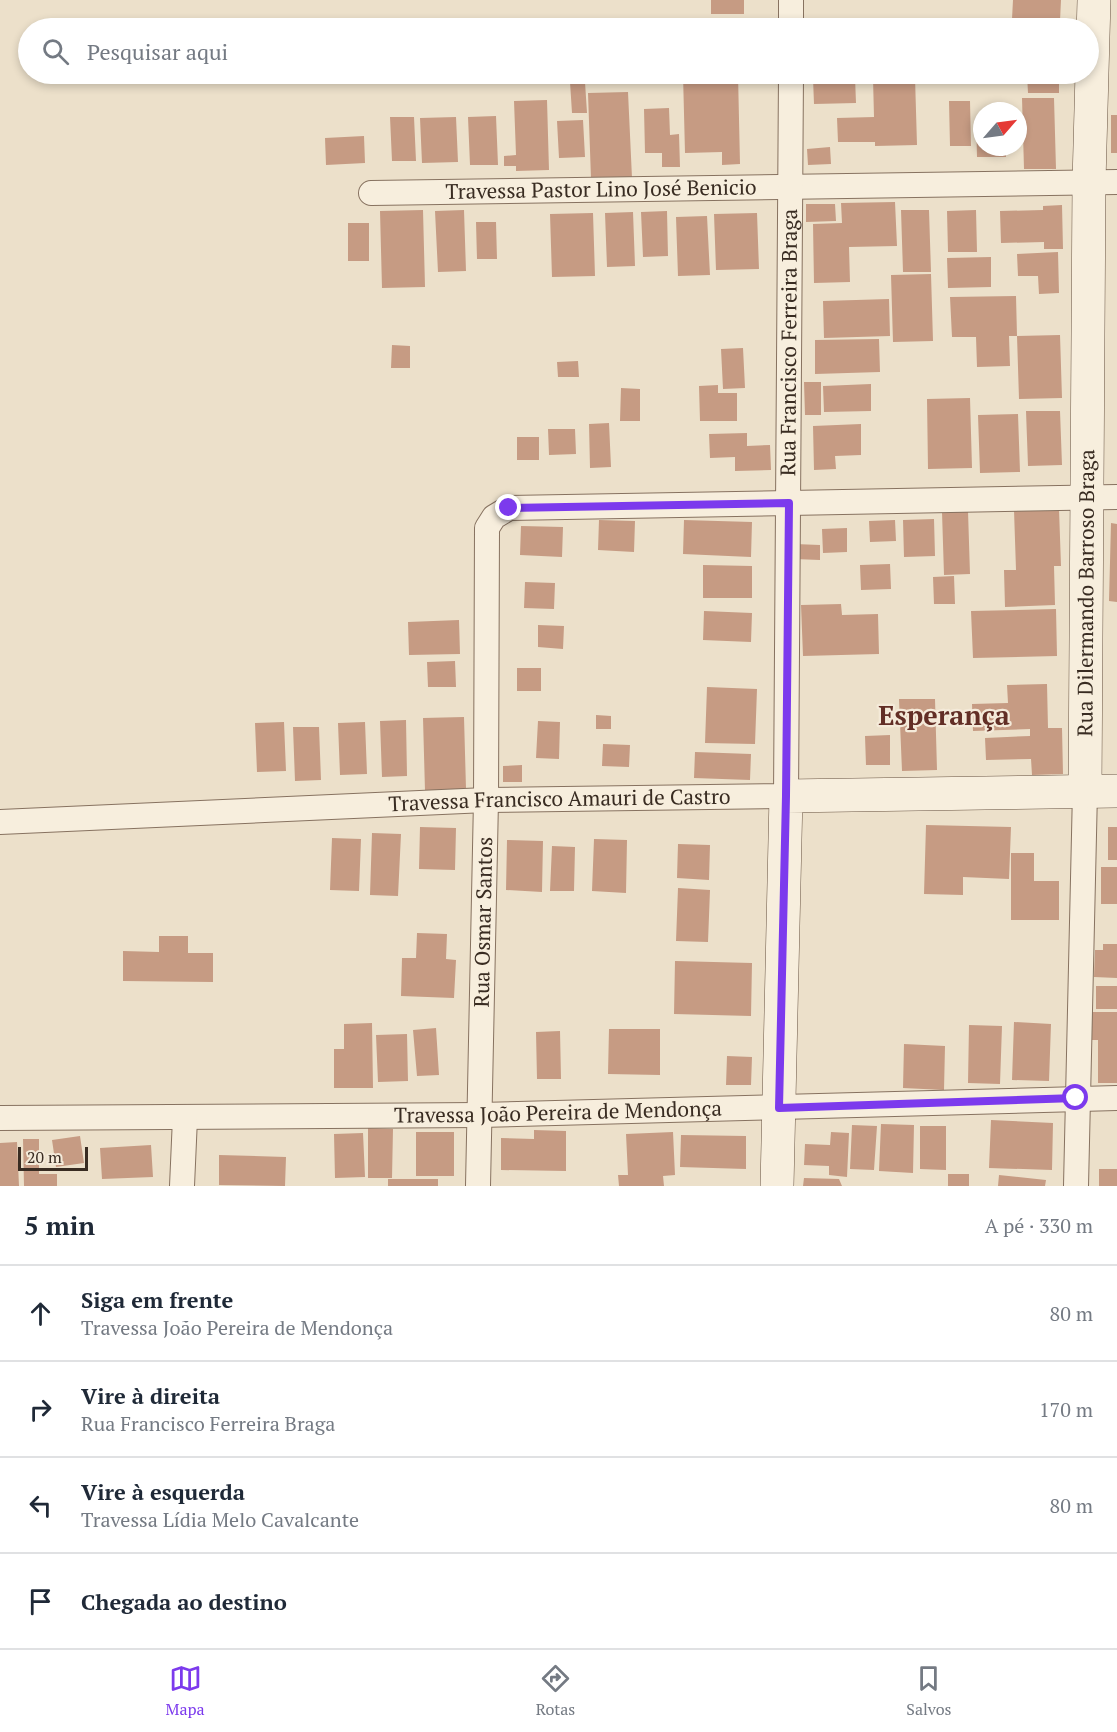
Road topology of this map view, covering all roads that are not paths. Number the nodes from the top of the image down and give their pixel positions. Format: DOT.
graph roads {
  1 [pos="791,0"];
  2 [pos="1094,0"];
  3 [pos="791,18"];
  4 [pos="1095,18"];
  5 [pos="791,84"];
  6 [pos="1098,84"];
  7 [pos="1103,182"];
  8 [pos="792,185"];
  9 [pos="371,193"];
  10 [pos="1102,497"];
  11 [pos="789,503"];
  12 [pos="1085,791"];
  13 [pos="1117,791"];
  14 [pos="786,796"];
  15 [pos="486,800"];
  16 [pos="0,822"];
  17 [pos="1076,1098"];
  18 [pos="1117,1098"];
  19 [pos="779,1108"];
  20 [pos="480,1115"];
  21 [pos="0,1118"];
  22 [pos="184,1118"];
  23 [pos="182,1186"];
  24 [pos="478,1186"];
  25 [pos="777,1186"];
  26 [pos="1076,1186"];
  1 -- 3 [label="street"];
  2 -- 4 [label="street, Rua Dilermando Barroso Braga"];
  5 -- 8 [label="street, Rua Francisco Ferreira Braga"];
  6 -- 7 [label="street, Rua Dilermando Barroso Braga"];
  7 -- 8 [label="street, Travessa Pastor Lino José Benicio"];
  7 -- 10 [label="street, Rua Dilermando Barroso Braga"];
  8 -- 9 [label="street, Travessa Pastor Lino José Benicio"];
  8 -- 11 [label="street, Rua Francisco Ferreira Braga"];
  10 -- 11 [label="street"];
  10 -- 12 [label="street, Rua Dilermando Barroso Braga"];
  11 -- 14 [label="street, Rua Francisco Ferreira Braga"];
  11 -- 15 [label="street, Rua Osmar Santos"];
  12 -- 13 [label="street, Travessa Francisco Amauri de Castro"];
  12 -- 14 [label="street, Travessa Francisco Amauri de Castro"];
  12 -- 17 [label="street, Rua Dilermando Barroso Braga"];
  14 -- 15 [label="street, Travessa Francisco Amauri de Castro"];
  14 -- 19 [label="street, Rua Francisco Ferreira Braga"];
  15 -- 16 [label="street, Travessa Francisco Amauri de Castro"];
  15 -- 20 [label="street, Rua Osmar Santos"];
  17 -- 18 [label="street, Travessa João Pereira de Mendonça"];
  17 -- 19 [label="street, Travessa João Pereira de Mendonça"];
  17 -- 26 [label="street, Rua Dilermando Barroso Braga"];
  19 -- 20 [label="street, Travessa João Pereira de Mendonça"];
  19 -- 25 [label="street, Rua Francisco Ferreira Braga"];
  20 -- 22 [label="street, Travessa João Pereira de Mendonça"];
  20 -- 24 [label="street, Rua Osmar Santos"];
  21 -- 22 [label="street, Travessa João Pereira de Mendonça"];
  22 -- 23 [label="street"];
}
